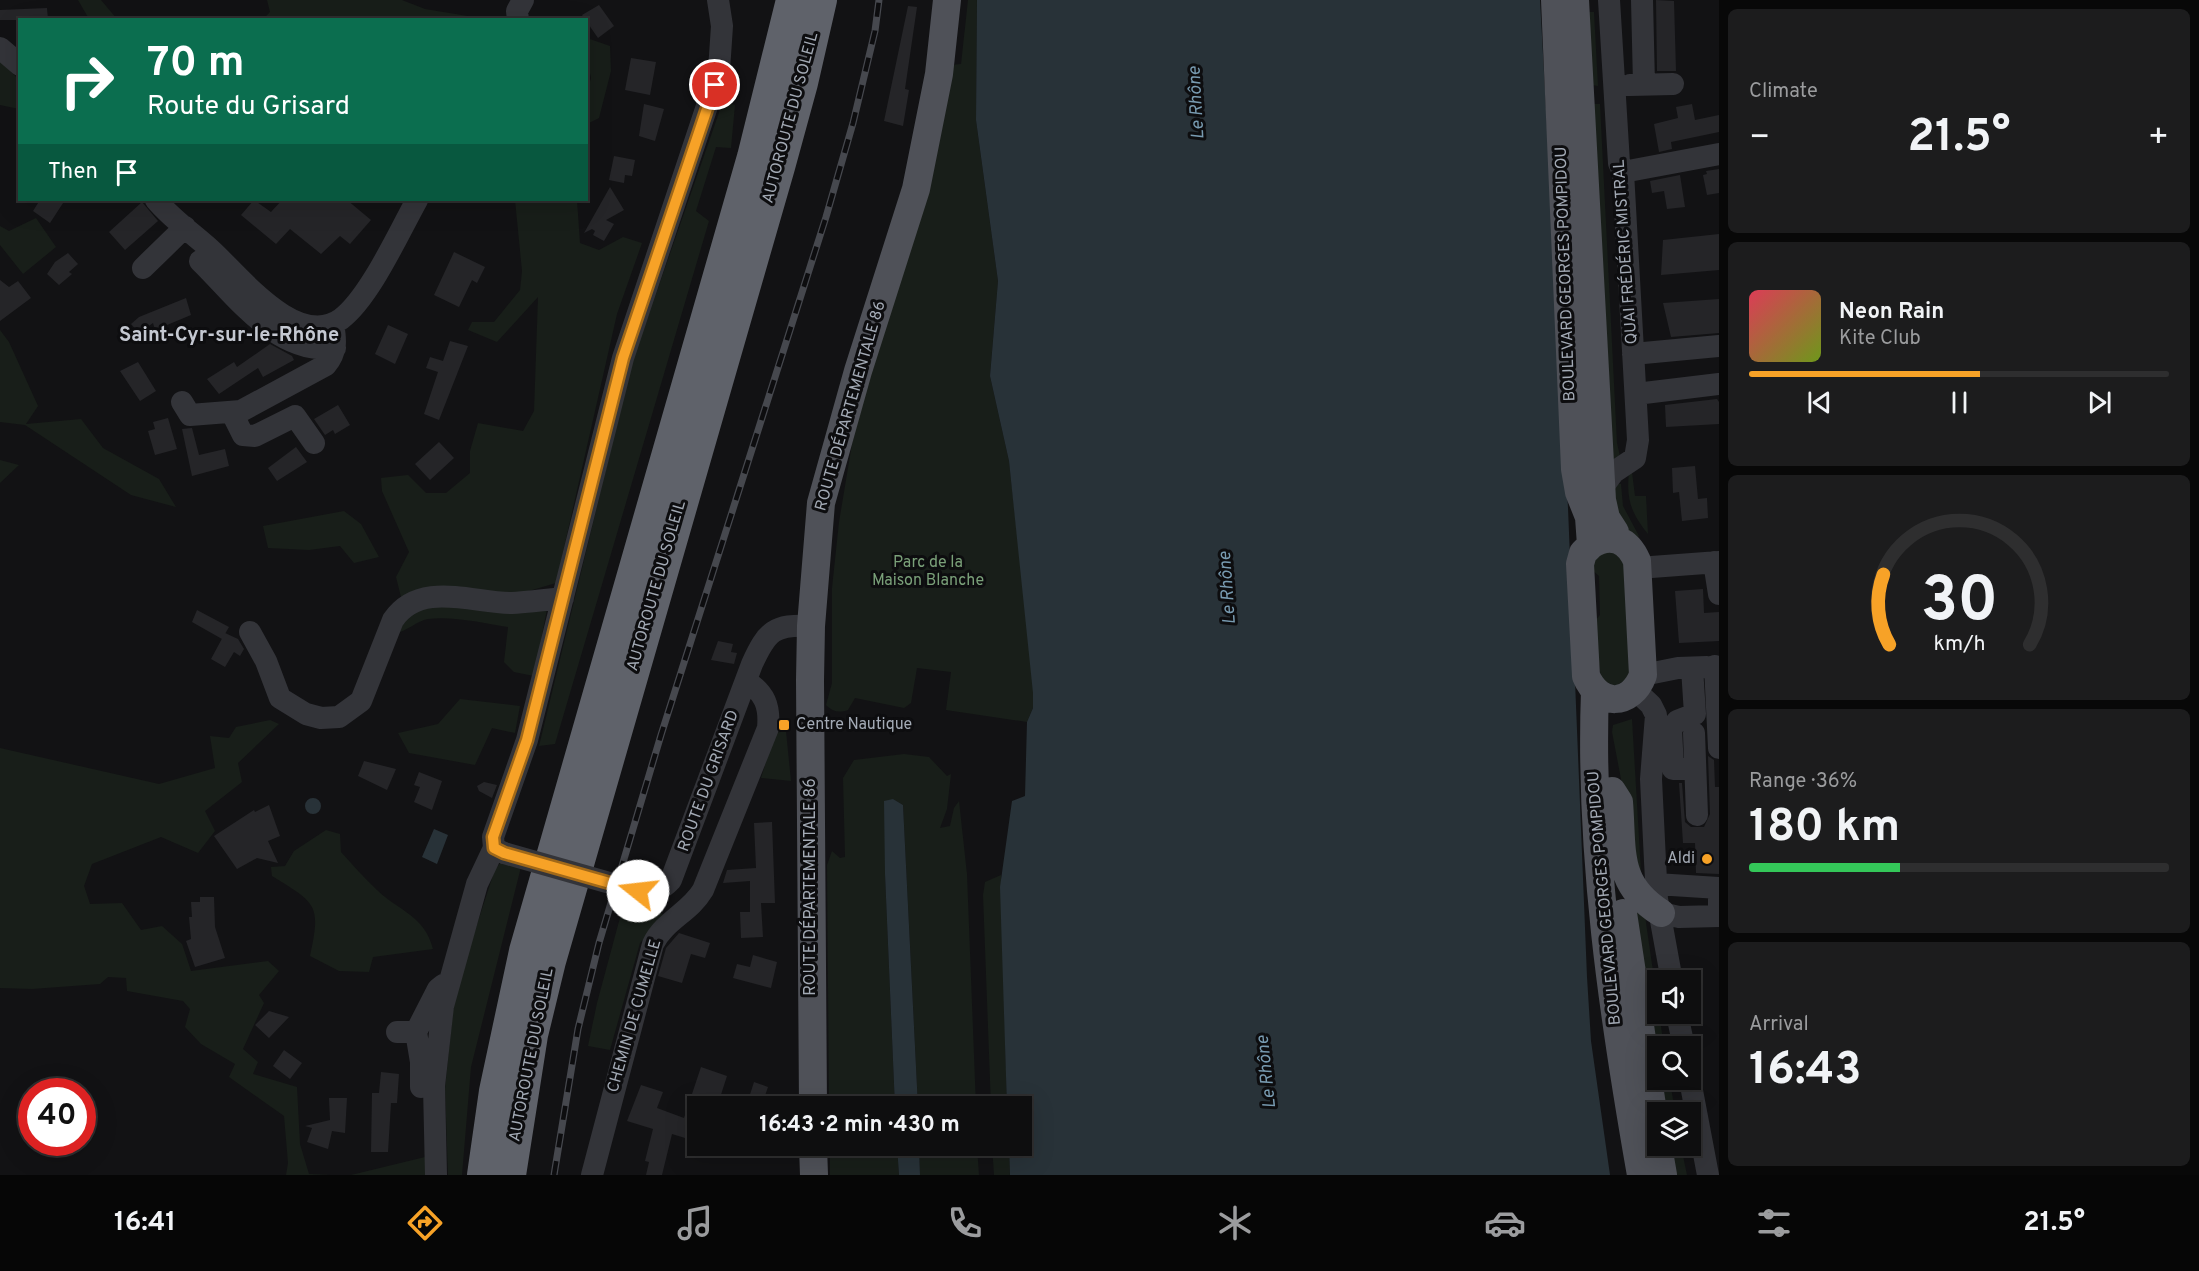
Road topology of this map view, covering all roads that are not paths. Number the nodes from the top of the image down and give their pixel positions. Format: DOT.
graph roads {
  1 [pos="523,0"];
  2 [pos="718,0"];
  3 [pos="792,0"];
  4 [pos="820,0"];
  5 [pos="947,0"];
  6 [pos="1555,0"];
  7 [pos="1575,0"];
  8 [pos="1609,0"];
  9 [pos="1642,0"];
  10 [pos="518,18"];
  11 [pos="0,48"];
  12 [pos="18,63"];
  13 [pos="1644,84"];
  14 [pos="1673,84"];
  15 [pos="1614,85"];
  16 [pos="1719,154"];
  17 [pos="1623,172"];
  18 [pos="157,201"];
  19 [pos="416,201"];
  20 [pos="180,232"];
  21 [pos="143,268"];
  22 [pos="333,324"];
  23 [pos="1719,346"];
  24 [pos="335,348"];
  25 [pos="1633,354"];
  26 [pos="1719,384"];
  27 [pos="1636,394"];
  28 [pos="182,402"];
  29 [pos="232,413"];
  30 [pos="314,443"];
  31 [pos="1602,488"];
  32 [pos="1619,540"];
  33 [pos="1591,545"];
  34 [pos="1716,562"];
  35 [pos="1638,568"];
  36 [pos="1719,594"];
  37 [pos="563,598"];
  38 [pos="811,626"];
  39 [pos="250,632"];
  40 [pos="1717,666"];
  41 [pos="1692,668"];
  42 [pos="746,681"];
  43 [pos="1622,689"];
  44 [pos="1694,733"];
  45 [pos="1719,748"];
  46 [pos="1694,769"];
  47 [pos="1612,791"];
  48 [pos="1697,815"];
  49 [pos="499,851"];
  50 [pos="1656,884"];
  51 [pos="1719,888"];
  52 [pos="1662,913"];
  53 [pos="1719,916"];
  54 [pos="1670,970"];
  55 [pos="450,980"];
  56 [pos="1693,1090"];
  57 [pos="813,1096"];
  58 [pos="1651,1102"];
  59 [pos="420,1118"];
  60 [pos="1711,1151"];
  61 [pos="813,1156"];
  62 [pos="1660,1156"];
  63 [pos="436,1175"];
  64 [pos="483,1175"];
  65 [pos="510,1175"];
  66 [pos="592,1175"];
  67 [pos="813,1175"];
  68 [pos="1641,1175"];
  69 [pos="1663,1175"];
  70 [pos="1708,1175"];
  1 -- 10 [label="street"];
  2 -- 37 [label="street"];
  3 -- 64 [label="highway, AUTOROUTE DU SOLEIL"];
  4 -- 65 [label="highway, AUTOROUTE DU SOLEIL"];
  5 -- 38 [label="main road, ROUTE DÉPARTEMENTALE 86"];
  6 -- 33 [label="main road, BOULEVARD GEORGES POMPIDOU"];
  7 -- 31 [label="main road, BOULEVARD GEORGES POMPIDOU"];
  8 -- 15 [label="street, QUAI FRÉDÉRIC MISTRAL"];
  9 -- 13 [label="street"];
  11 -- 12 [label="street"];
  13 -- 14 [label="street"];
  13 -- 15 [label="street"];
  15 -- 17 [label="street, QUAI FRÉDÉRIC MISTRAL"];
  16 -- 17 [label="street"];
  17 -- 25 [label="street, QUAI FRÉDÉRIC MISTRAL"];
  18 -- 20 [label="street"];
  19 -- 22 [label="street"];
  20 -- 21 [label="street"];
  20 -- 22 [label="street"];
  20 -- 24 [label="street"];
  22 -- 24 [label="street"];
  23 -- 25 [label="street"];
  24 -- 29 [label="street"];
  25 -- 27 [label="street, QUAI FRÉDÉRIC MISTRAL"];
  26 -- 27 [label="street"];
  27 -- 31 [label="street, QUAI FRÉDÉRIC MISTRAL"];
  28 -- 29 [label="street"];
  29 -- 30 [label="street"];
  31 -- 32 [label="main road, BOULEVARD GEORGES POMPIDOU"];
  32 -- 33 [label="main road"];
  32 -- 35 [label="main road, BOULEVARD GEORGES POMPIDOU"];
  33 -- 43 [label="main road, BOULEVARD GEORGES POMPIDOU"];
  34 -- 35 [label="street"];
  34 -- 36 [label="street"];
  35 -- 43 [label="main road, BOULEVARD GEORGES POMPIDOU"];
  37 -- 39 [label="street"];
  37 -- 49 [label="street"];
  38 -- 42 [label="street, ROUTE DU GRISARD"];
  38 -- 57 [label="main road, ROUTE DÉPARTEMENTALE 86"];
  40 -- 41 [label="street"];
  40 -- 45 [label="street"];
  41 -- 43 [label="street"];
  41 -- 46 [label="street"];
  42 -- 49 [label="street, ROUTE DU GRISARD, bridge"];
  42 -- 66 [label="street, CHEMIN DE CUMELLE"];
  43 -- 47 [label="main road, BOULEVARD GEORGES POMPIDOU"];
  43 -- 50 [label="street"];
  43 -- 68 [label="main road, BOULEVARD GEORGES POMPIDOU"];
  44 -- 46 [label="street"];
  46 -- 48 [label="street"];
  47 -- 52 [label="main road"];
  47 -- 58 [label="main road, BOULEVARD GEORGES POMPIDOU"];
  49 -- 55 [label="street"];
  50 -- 51 [label="street"];
  50 -- 52 [label="street"];
  51 -- 53 [label="street"];
  52 -- 53 [label="street"];
  52 -- 54 [label="street"];
  55 -- 59 [label="street"];
  55 -- 63 [label="street"];
  56 -- 60 [label="street"];
  60 -- 70 [label="street"];
  61 -- 67 [label="main road"];
  62 -- 69 [label="main road, BOULEVARD GEORGES POMPIDOU"];
}
